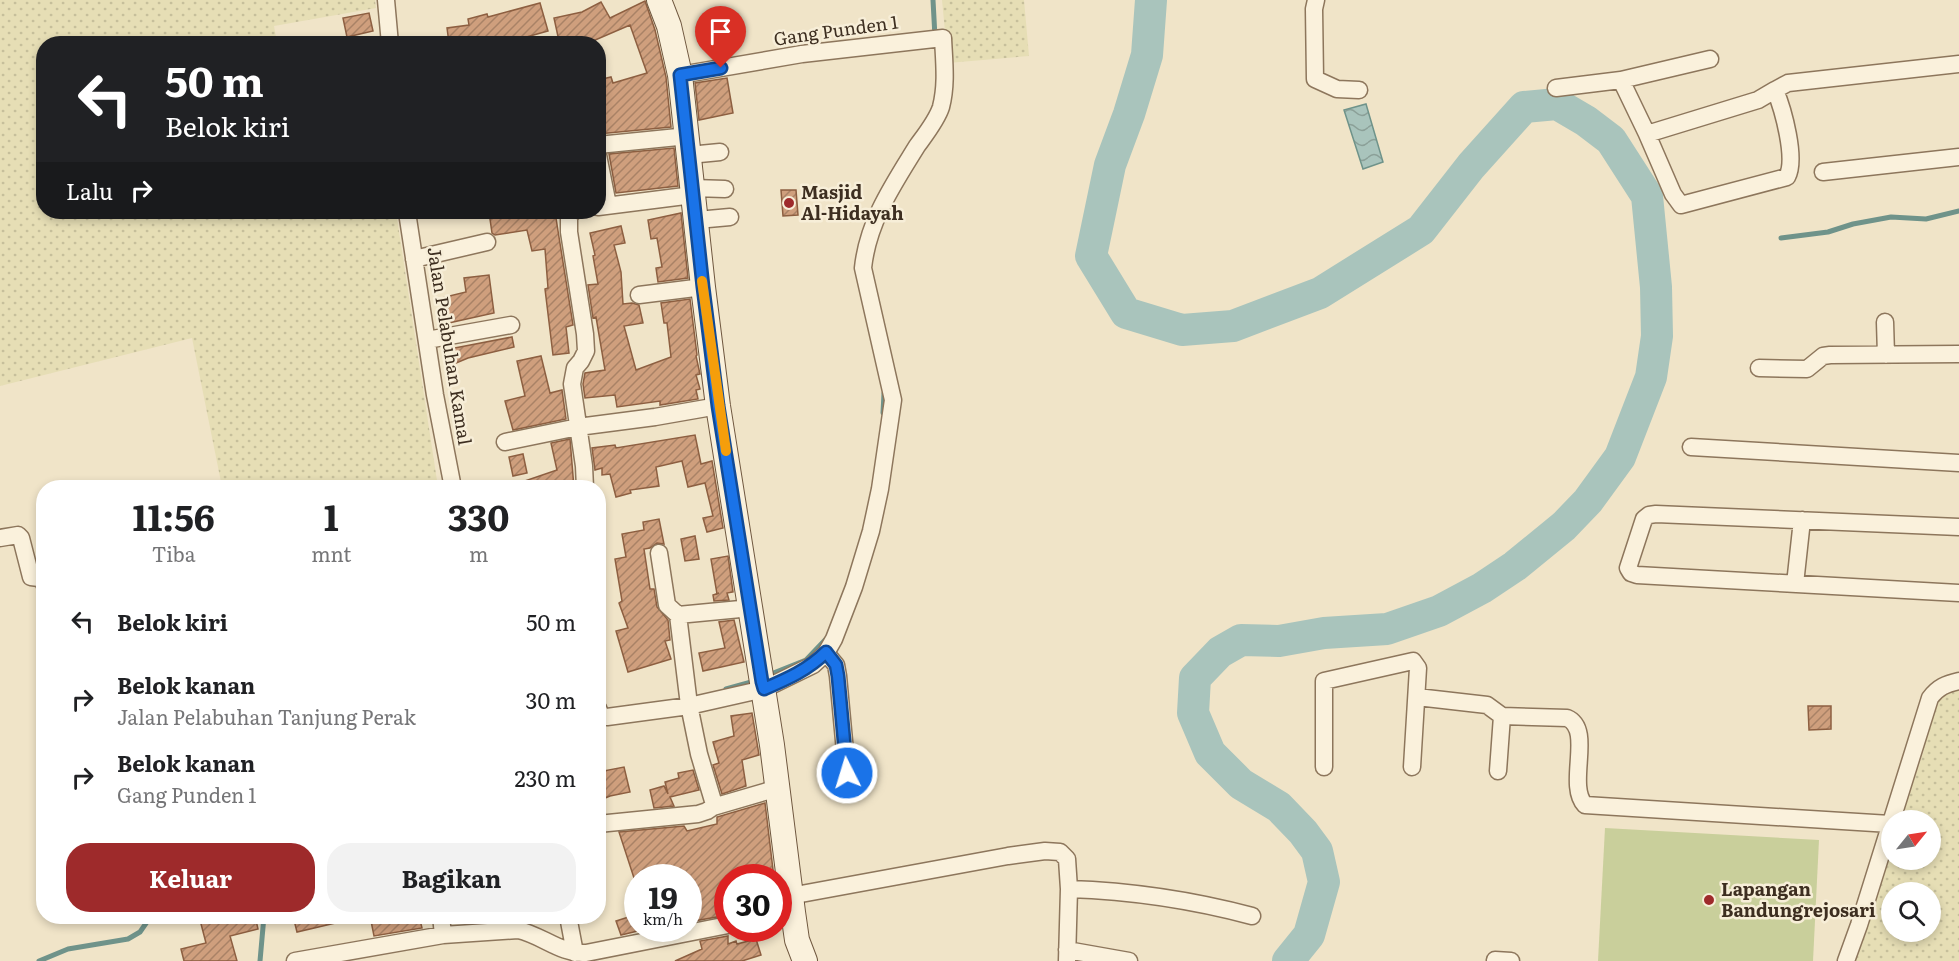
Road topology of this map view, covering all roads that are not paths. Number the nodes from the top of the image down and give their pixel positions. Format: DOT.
graph roads {
  1 [pos="386,0"];
  2 [pos="659,0"];
  3 [pos="1316,0"];
  4 [pos="389,36"];
  5 [pos="1710,59"];
  6 [pos="1959,64"];
  7 [pos="680,75"];
  8 [pos="1621,80"];
  9 [pos="1556,88"];
  10 [pos="1359,90"];
  11 [pos="1776,90"];
  12 [pos="1647,134"];
  13 [pos="606,145"];
  14 [pos="688,145"];
  15 [pos="720,152"];
  16 [pos="1959,158"];
  17 [pos="1823,172"];
  18 [pos="725,189"];
  19 [pos="693,192"];
  20 [pos="606,206"];
  21 [pos="730,217"];
  22 [pos="408,219"];
  23 [pos="569,219"];
  24 [pos="697,220"];
  25 [pos="487,242"];
  26 [pos="414,259"];
  27 [pos="703,287"];
  28 [pos="639,295"];
  29 [pos="1885,322"];
  30 [pos="511,325"];
  31 [pos="427,340"];
  32 [pos="1959,354"];
  33 [pos="1886,355"];
  34 [pos="1759,368"];
  35 [pos="718,406"];
  36 [pos="578,427"];
  37 [pos="505,442"];
  38 [pos="1691,447"];
  39 [pos="1959,463"];
  40 [pos="451,480"];
  41 [pos="585,480"];
  42 [pos="1802,520"];
  43 [pos="1959,527"];
  44 [pos="0,538"];
  45 [pos="659,553"];
  46 [pos="36,578"];
  47 [pos="1795,584"];
  48 [pos="1959,593"];
  49 [pos="751,608"];
  50 [pos="678,615"];
  51 [pos="826,652"];
  52 [pos="762,681"];
  53 [pos="1959,681"];
  54 [pos="1417,697"];
  55 [pos="688,701"];
  56 [pos="606,716"];
  57 [pos="1502,716"];
  58 [pos="1324,767"];
  59 [pos="1412,767"];
  60 [pos="1498,771"];
  61 [pos="847,773"];
  62 [pos="778,788"];
  63 [pos="713,807"];
  64 [pos="1894,810"];
  65 [pos="606,823"];
  66 [pos="1881,823"];
  67 [pos="1881,853"];
  68 [pos="784,864"];
  69 [pos="1069,889"];
  70 [pos="792,907"];
  71 [pos="1252,916"];
  72 [pos="442,924"];
  73 [pos="571,924"];
  74 [pos="792,924"];
  75 [pos="714,928"];
  76 [pos="443,935"];
  77 [pos="1067,955"];
  78 [pos="583,956"];
  79 [pos="295,961"];
  80 [pos="805,961"];
  81 [pos="1129,961"];
  82 [pos="1846,961"];
  1 -- 4 [label="street"];
  2 -- 7 [label="street"];
  3 -- 10 [label="street"];
  5 -- 8 [label="street"];
  6 -- 11 [label="street"];
  7 -- 14 [label="street"];
  7 -- 51 [label="street, Gang Punden 1"];
  8 -- 9 [label="street"];
  8 -- 12 [label="street"];
  11 -- 12 [label="street"];
  11 -- 12 [label="street"];
  13 -- 14 [label="street"];
  14 -- 15 [label="street"];
  14 -- 19 [label="street"];
  16 -- 17 [label="street"];
  18 -- 19 [label="street"];
  19 -- 20 [label="street"];
  19 -- 24 [label="street"];
  21 -- 24 [label="street"];
  22 -- 26 [label="street, Jalan Pelabuhan Kamal"];
  23 -- 36 [label="street"];
  24 -- 27 [label="street"];
  25 -- 26 [label="street"];
  26 -- 31 [label="street, Jalan Pelabuhan Kamal"];
  27 -- 28 [label="street"];
  27 -- 35 [label="street"];
  29 -- 33 [label="street"];
  30 -- 31 [label="street"];
  31 -- 40 [label="street, Jalan Pelabuhan Kamal"];
  32 -- 33 [label="street"];
  33 -- 34 [label="street"];
  35 -- 36 [label="street"];
  35 -- 49 [label="street"];
  36 -- 37 [label="street"];
  36 -- 41 [label="street"];
  38 -- 39 [label="street"];
  42 -- 43 [label="street"];
  42 -- 47 [label="street"];
  42 -- 47 [label="street"];
  44 -- 46 [label="street"];
  45 -- 50 [label="street"];
  47 -- 48 [label="street"];
  49 -- 50 [label="street"];
  49 -- 52 [label="street"];
  50 -- 55 [label="street"];
  51 -- 52 [label="street"];
  51 -- 61 [label="street"];
  52 -- 55 [label="street"];
  52 -- 62 [label="street"];
  53 -- 64 [label="street"];
  54 -- 57 [label="street"];
  54 -- 58 [label="street"];
  54 -- 59 [label="street"];
  55 -- 56 [label="street"];
  55 -- 63 [label="street"];
  57 -- 60 [label="street"];
  57 -- 66 [label="street"];
  62 -- 63 [label="street"];
  62 -- 68 [label="street"];
  63 -- 65 [label="street"];
  67 -- 82 [label="street"];
  69 -- 70 [label="street"];
  69 -- 71 [label="street"];
  69 -- 77 [label="street"];
  72 -- 76 [label="street"];
  73 -- 78 [label="street"];
  74 -- 80 [label="street"];
  75 -- 78 [label="street"];
  76 -- 78 [label="street"];
  76 -- 79 [label="street"];
  77 -- 81 [label="street"];
}
